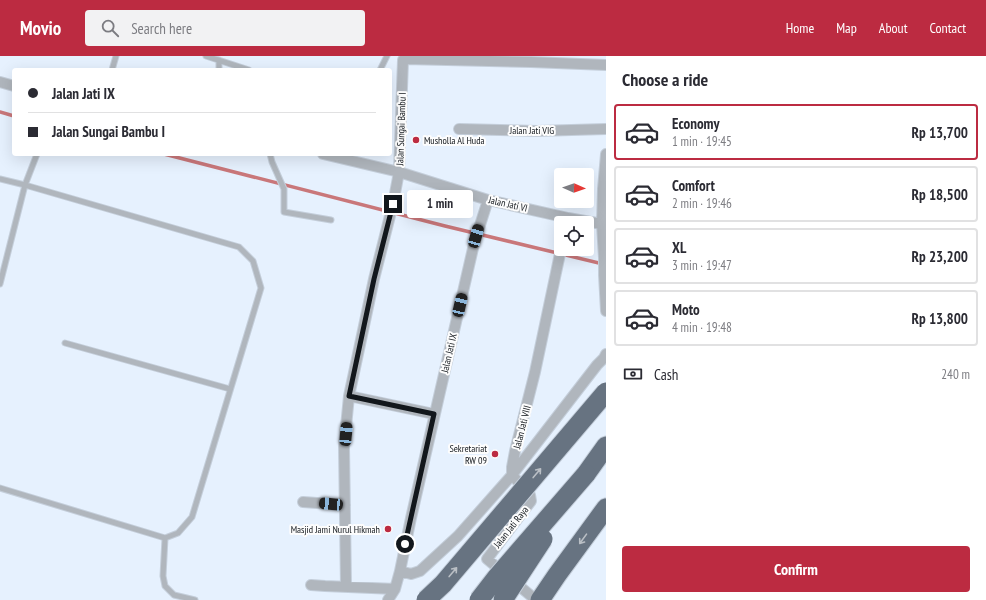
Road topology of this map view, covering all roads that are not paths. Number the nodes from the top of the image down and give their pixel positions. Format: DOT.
graph roads {
  1 [pos="116,56"];
  2 [pos="206,56"];
  3 [pos="387,56"];
  4 [pos="530,59"];
  5 [pos="219,60"];
  6 [pos="606,66"];
  7 [pos="113,68"];
  8 [pos="219,68"];
  9 [pos="243,68"];
  10 [pos="381,68"];
  11 [pos="0,82"];
  12 [pos="12,85"];
  13 [pos="459,129"];
  14 [pos="606,129"];
  15 [pos="606,154"];
  16 [pos="36,156"];
  17 [pos="270,156"];
  18 [pos="331,156"];
  19 [pos="399,172"];
  20 [pos="0,179"];
  21 [pos="24,185"];
  22 [pos="605,189"];
  23 [pos="488,200"];
  24 [pos="554,217"];
  25 [pos="331,220"];
  26 [pos="594,223"];
  27 [pos="602,224"];
  28 [pos="559,256"];
  29 [pos="0,284"];
  30 [pos="606,312"];
  31 [pos="65,343"];
  32 [pos="606,354"];
  33 [pos="230,389"];
  34 [pos="606,392"];
  35 [pos="349,396"];
  36 [pos="434,414"];
  37 [pos="606,446"];
  38 [pos="586,474"];
  39 [pos="512,475"];
  40 [pos="0,488"];
  41 [pos="303,502"];
  42 [pos="345,505"];
  43 [pos="606,508"];
  44 [pos="458,536"];
  45 [pos="165,538"];
  46 [pos="487,559"];
  47 [pos="400,571"];
  48 [pos="311,585"];
  49 [pos="346,587"];
  50 [pos="395,589"];
  51 [pos="195,600"];
  52 [pos="388,600"];
  53 [pos="426,600"];
  54 [pos="479,600"];
  55 [pos="503,600"];
  56 [pos="536,600"];
  57 [pos="540,600"];
  1 -- 7 [label="lane"];
  2 -- 5 [label="lane"];
  3 -- 10 [label="lane"];
  4 -- 6 [label="street, Jalan Sungai Bambu I"];
  4 -- 19 [label="street, Jalan Sungai Bambu I"];
  5 -- 8 [label="lane"];
  5 -- 9 [label="lane"];
  11 -- 12 [label="street"];
  13 -- 14 [label="street, Jalan Jati VIG"];
  15 -- 22 [label="street"];
  16 -- 21 [label="lane"];
  17 -- 25 [label="lane"];
  18 -- 19 [label="street, Jalan Jati VI"];
  19 -- 23 [label="street, Jalan Jati VI"];
  19 -- 35 [label="street, Jalan Sungai Bambu I"];
  20 -- 21 [label="lane"];
  21 -- 29 [label="lane"];
  21 -- 33 [label="lane"];
  22 -- 27 [label="street"];
  23 -- 24 [label="street, Jalan Jati VI"];
  23 -- 36 [label="street, Jalan Jati IX"];
  26 -- 27 [label="street, Jalan Jati VI"];
  27 -- 30 [label="street"];
  28 -- 39 [label="street, Jalan Jati VIII"];
  31 -- 33 [label="lane"];
  32 -- 39 [label="street"];
  33 -- 45 [label="lane"];
  53 -- 34 [label="highway, one-way, bridge"];
  35 -- 36 [label="street"];
  35 -- 42 [label="street, Jalan Sungai Bambu I"];
  36 -- 47 [label="street, Jalan Jati IX"];
  37 -- 38 [label="highway"];
  38 -- 54 [label="highway, bridge"];
  38 -- 55 [label="highway, bridge"];
  39 -- 44 [label="street"];
  39 -- 46 [label="street, Jalan Jati Raya"];
  40 -- 45 [label="lane"];
  41 -- 42 [label="street"];
  42 -- 49 [label="street, Jalan Sungai Bambu I"];
  43 -- 57 [label="highway, one-way"];
  44 -- 46 [label="street"];
  44 -- 47 [label="street"];
  45 -- 51 [label="lane"];
  46 -- 56 [label="street"];
  47 -- 50 [label="street, Jalan Jati IX"];
  48 -- 49 [label="street"];
  49 -- 50 [label="street"];
  50 -- 52 [label="street, Jalan Jati IX"];
}
